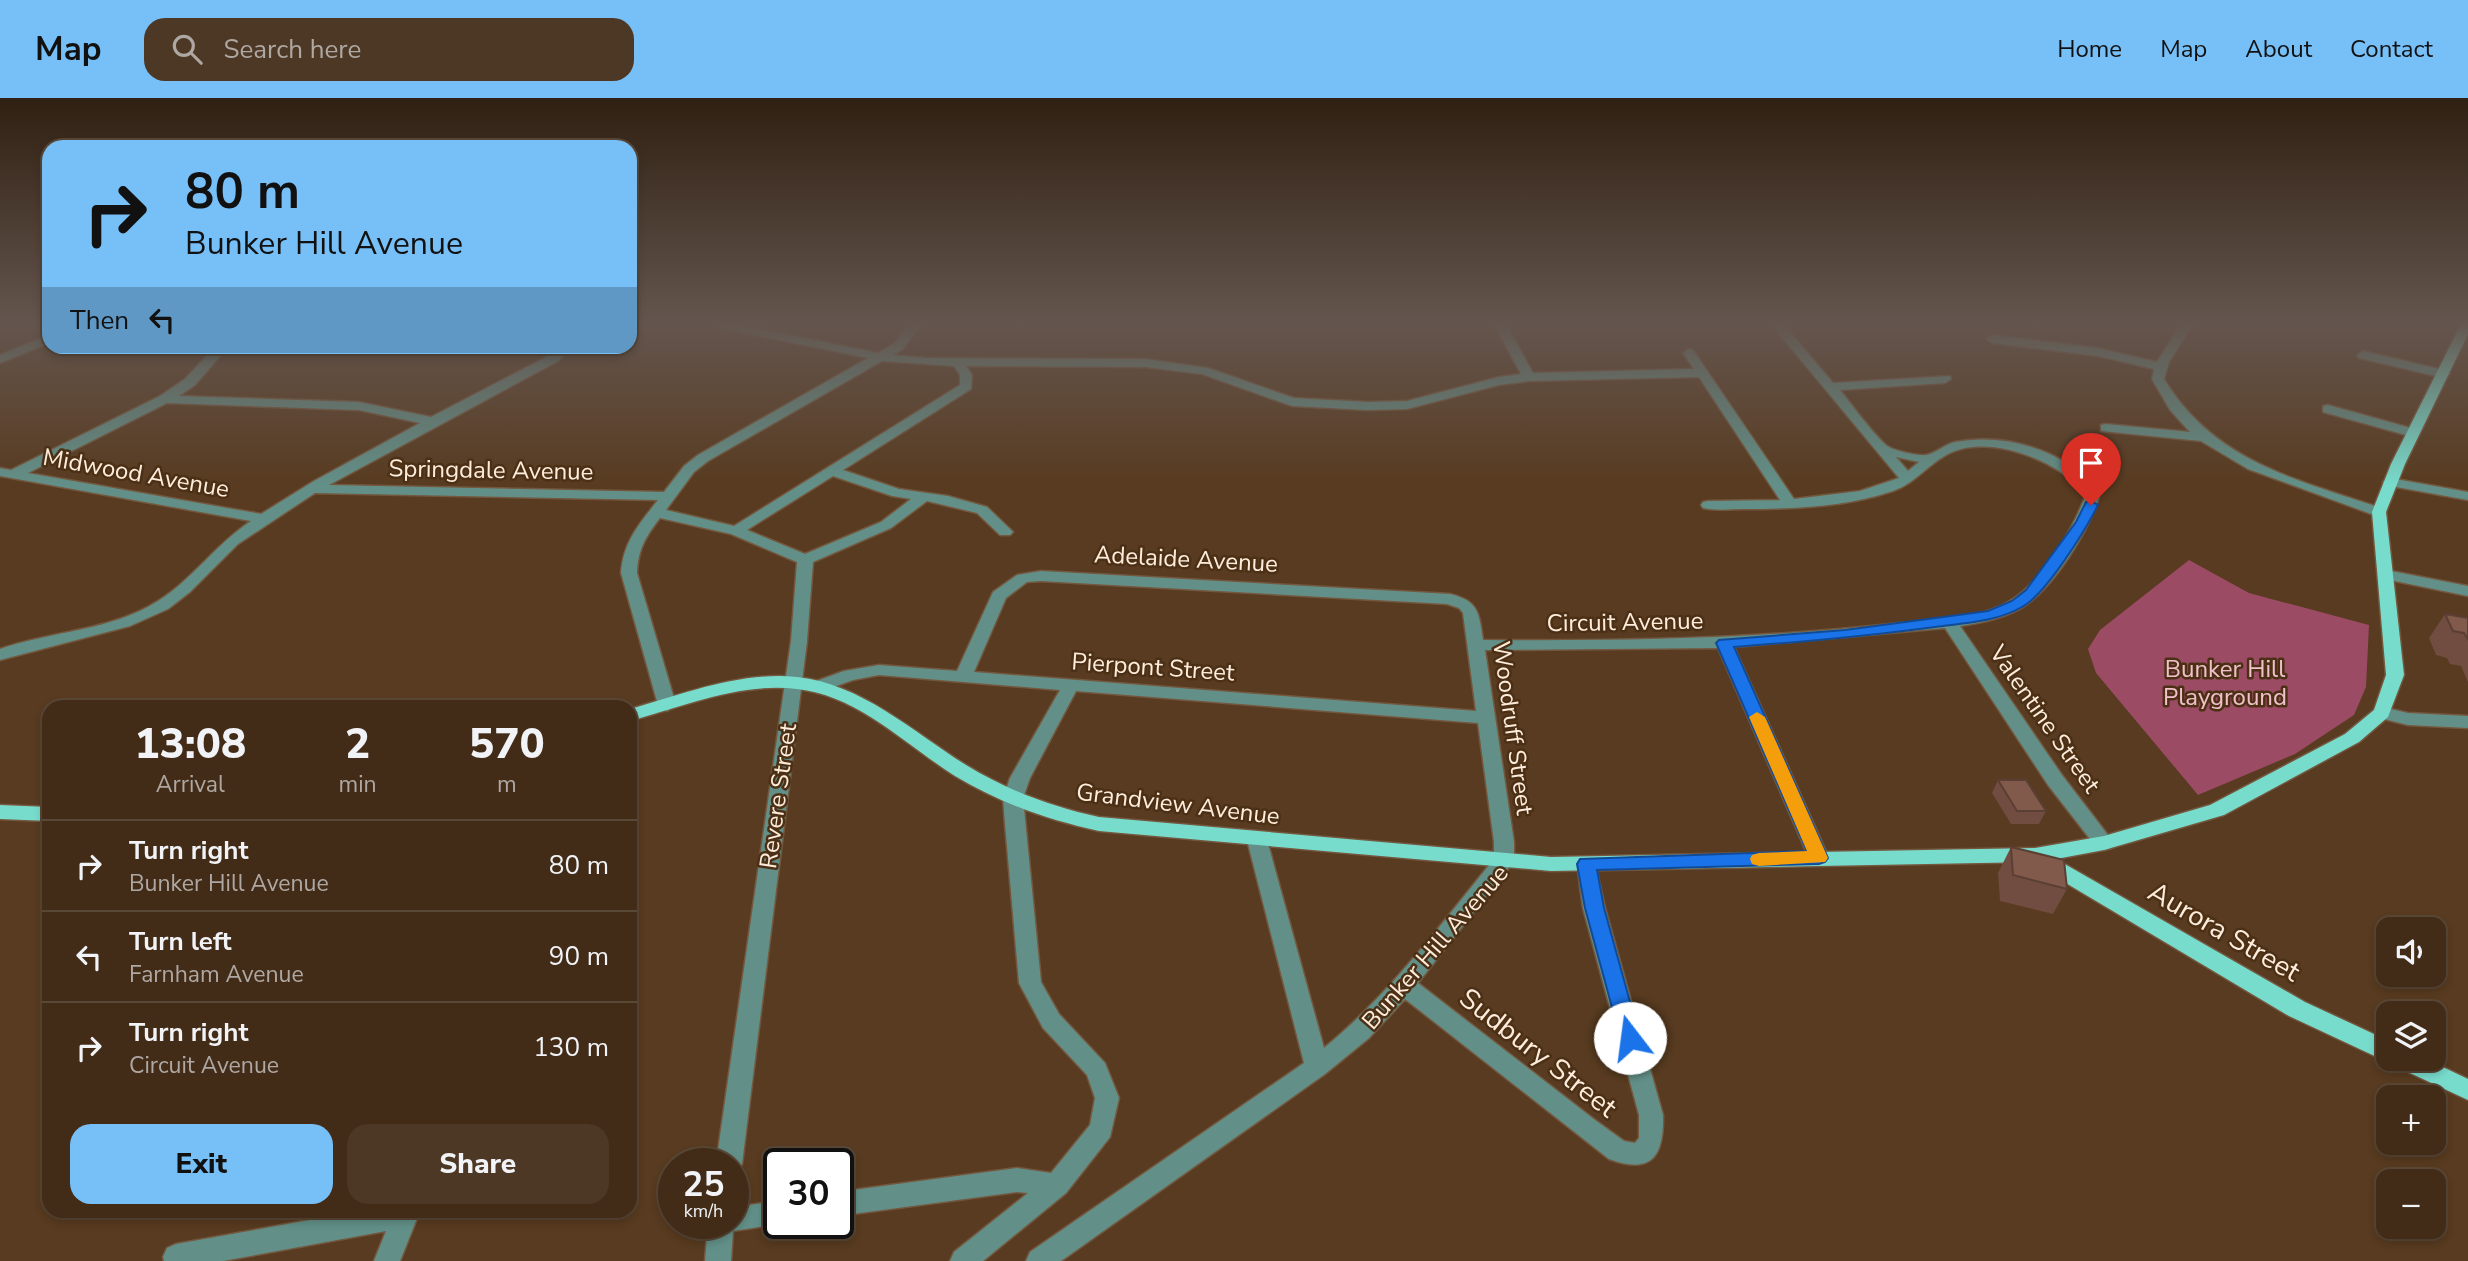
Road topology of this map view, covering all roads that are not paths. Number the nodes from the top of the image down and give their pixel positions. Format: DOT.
graph roads {
  1 [pos="193,378"];
  2 [pos="516,378"];
  3 [pos="842,378"];
  4 [pos="966,378"];
  5 [pos="1224,378"];
  6 [pos="1519,378"];
  7 [pos="1706,378"];
  8 [pos="1824,378"];
  9 [pos="2158,378"];
  10 [pos="2442,378"];
  11 [pos="1944,379"];
  12 [pos="1832,387"];
  13 [pos="165,399"];
  14 [pos="2328,409"];
  15 [pos="435,422"];
  16 [pos="2106,428"];
  17 [pos="2413,433"];
  18 [pos="2205,437"];
  19 [pos="1886,450"];
  20 [pos="1931,460"];
  21 [pos="831,471"];
  22 [pos="6,474"];
  23 [pos="1908,478"];
  24 [pos="2390,482"];
  25 [pos="314,489"];
  26 [pos="667,496"];
  27 [pos="2468,496"];
  28 [pos="922,498"];
  29 [pos="1790,504"];
  30 [pos="1708,505"];
  31 [pos="655,512"];
  32 [pos="2379,512"];
  33 [pos="265,519"];
  34 [pos="736,531"];
  35 [pos="1006,532"];
  36 [pos="805,560"];
  37 [pos="2386,575"];
  38 [pos="2468,591"];
  39 [pos="1465,605"];
  40 [pos="1949,622"];
  41 [pos="1724,643"];
  42 [pos="1477,645"];
  43 [pos="0,655"];
  44 [pos="963,677"];
  45 [pos="793,683"];
  46 [pos="1071,685"];
  47 [pos="817,687"];
  48 [pos="667,705"];
  49 [pos="637,713"];
  50 [pos="2382,713"];
  51 [pos="1486,718"];
  52 [pos="2468,722"];
  53 [pos="1013,798"];
  54 [pos="0,812"];
  55 [pos="42,814"];
  56 [pos="1257,840"];
  57 [pos="2104,843"];
  58 [pos="2035,855"];
  59 [pos="1819,858"];
  60 [pos="1504,861"];
  61 [pos="1587,864"];
  62 [pos="1404,985"];
  63 [pos="2376,1046"];
  64 [pos="1317,1067"];
  65 [pos="2428,1071"];
  66 [pos="2468,1090"];
  67 [pos="731,1148"];
  68 [pos="1057,1185"];
  69 [pos="854,1203"];
  70 [pos="379,1218"];
  71 [pos="404,1218"];
  72 [pos="720,1239"];
  73 [pos="176,1256"];
  74 [pos="387,1261"];
  75 [pos="718,1261"];
  76 [pos="963,1261"];
  77 [pos="1039,1261"];
  1 -- 13 [label="street"];
  2 -- 15 [label="street"];
  3 -- 26 [label="street"];
  4 -- 21 [label="street"];
  5 -- 6 [label="street"];
  7 -- 29 [label="street"];
  8 -- 12 [label="street"];
  9 -- 18 [label="street"];
  10 -- 17 [label="main road"];
  11 -- 12 [label="street"];
  12 -- 19 [label="street"];
  13 -- 15 [label="street"];
  13 -- 22 [label="street"];
  14 -- 17 [label="street"];
  15 -- 25 [label="street"];
  16 -- 18 [label="street"];
  17 -- 24 [label="main road"];
  18 -- 32 [label="street"];
  19 -- 20 [label="street"];
  19 -- 23 [label="street"];
  20 -- 23 [label="street, Circuit Avenue"];
  20 -- 40 [label="street, Circuit Avenue"];
  21 -- 28 [label="street"];
  21 -- 34 [label="street"];
  22 -- 33 [label="street, Midwood Avenue"];
  23 -- 29 [label="street, Circuit Avenue"];
  24 -- 27 [label="street"];
  24 -- 32 [label="main road"];
  25 -- 26 [label="street, Springdale Avenue"];
  25 -- 33 [label="street"];
  26 -- 31 [label="street"];
  28 -- 35 [label="street"];
  28 -- 36 [label="street"];
  29 -- 30 [label="street, Circuit Avenue"];
  31 -- 34 [label="street"];
  31 -- 48 [label="street"];
  32 -- 37 [label="main road"];
  33 -- 43 [label="street"];
  34 -- 36 [label="street"];
  36 -- 45 [label="street, Revere Street"];
  37 -- 38 [label="street"];
  37 -- 50 [label="main road"];
  39 -- 42 [label="street, Woodruff Street"];
  39 -- 44 [label="street, Adelaide Avenue"];
  40 -- 41 [label="street, Circuit Avenue"];
  40 -- 57 [label="street, Valentine Street"];
  41 -- 42 [label="street, Circuit Avenue"];
  41 -- 59 [label="street"];
  42 -- 51 [label="street, Woodruff Street"];
  44 -- 46 [label="street, Pierpont Street"];
  44 -- 47 [label="street, Pierpont Street"];
  45 -- 47 [label="main road, Grandview Avenue"];
  45 -- 48 [label="main road, Grandview Avenue"];
  45 -- 67 [label="street, Revere Street"];
  46 -- 51 [label="street, Pierpont Street"];
  46 -- 53 [label="street"];
  47 -- 53 [label="main road, Grandview Avenue"];
  48 -- 49 [label="main road, Grandview Avenue"];
  50 -- 52 [label="street"];
  50 -- 57 [label="main road, Bunker Hill Avenue"];
  51 -- 60 [label="street, Woodruff Street"];
  53 -- 56 [label="main road, Grandview Avenue"];
  53 -- 68 [label="street"];
  54 -- 55 [label="main road"];
  56 -- 60 [label="main road, Grandview Avenue"];
  56 -- 64 [label="street"];
  57 -- 58 [label="main road, Bunker Hill Avenue"];
  58 -- 59 [label="main road, Bunker Hill Avenue"];
  58 -- 63 [label="main road, Aurora Street"];
  59 -- 61 [label="main road, Bunker Hill Avenue"];
  60 -- 61 [label="main road, Bunker Hill Avenue"];
  60 -- 62 [label="street, Bunker Hill Avenue"];
  61 -- 62 [label="street, Sudbury Street"];
  62 -- 64 [label="street, Bunker Hill Avenue"];
  64 -- 77 [label="street, Bunker Hill Avenue"];
  65 -- 66 [label="main road"];
  68 -- 69 [label="street"];
  68 -- 76 [label="street"];
  70 -- 73 [label="street"];
  71 -- 74 [label="street"];
  72 -- 75 [label="street"];
}
